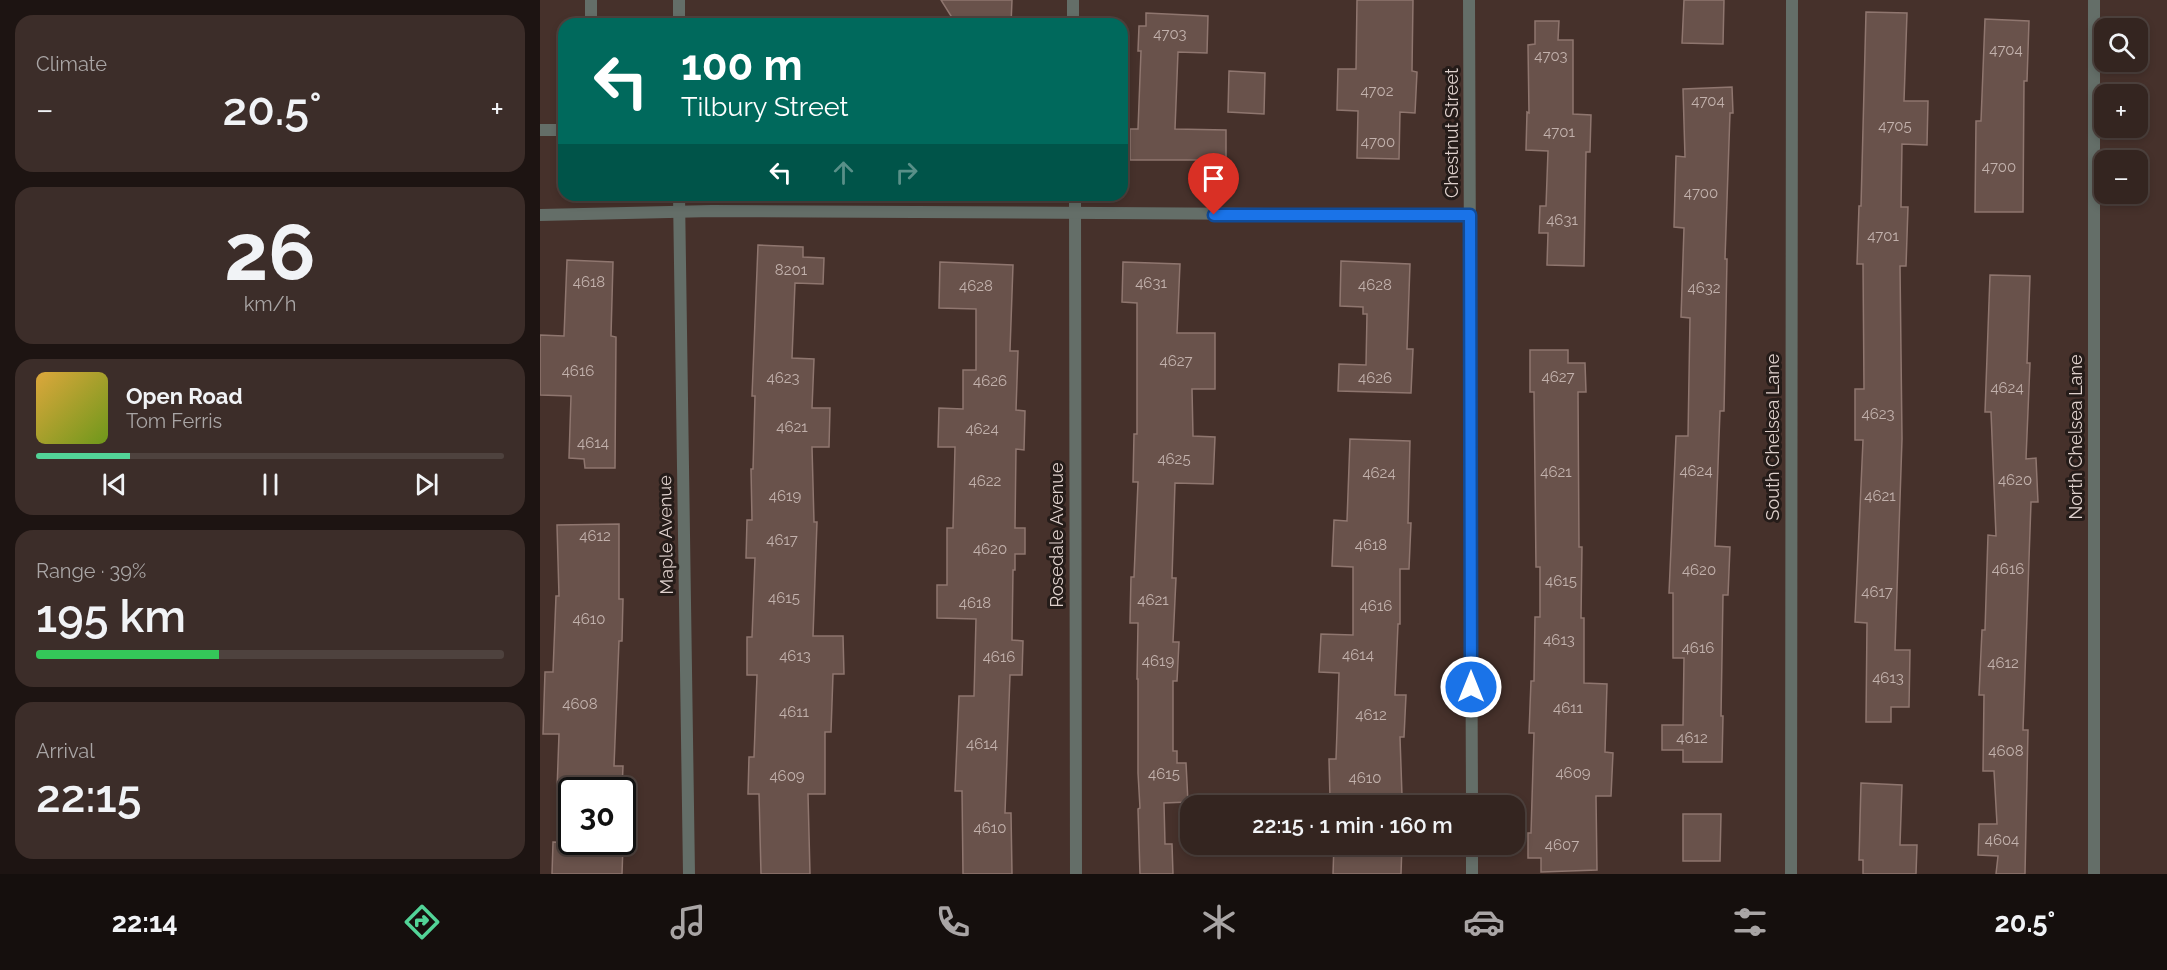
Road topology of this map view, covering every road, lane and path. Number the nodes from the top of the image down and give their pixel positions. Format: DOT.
graph roads {
  1 [pos="591,0"];
  2 [pos="679,0"];
  3 [pos="1073,0"];
  4 [pos="1469,0"];
  5 [pos="1792,0"];
  6 [pos="2094,0"];
  7 [pos="591,18"];
  8 [pos="679,18"];
  9 [pos="1073,18"];
  10 [pos="540,130"];
  11 [pos="558,130"];
  12 [pos="680,201"];
  13 [pos="1075,201"];
  14 [pos="680,212"];
  15 [pos="1075,214"];
  16 [pos="540,215"];
  17 [pos="1470,215"];
  18 [pos="1472,795"];
  19 [pos="1472,855"];
  20 [pos="689,874"];
  21 [pos="1076,874"];
  22 [pos="1472,874"];
  23 [pos="1791,874"];
  24 [pos="2094,874"];
  1 -- 7 [label="street"];
  2 -- 8 [label="street"];
  3 -- 9 [label="street"];
  4 -- 17 [label="street, Chestnut Street"];
  5 -- 23 [label="street, South Chelsea Lane"];
  6 -- 24 [label="street, North Chelsea Lane"];
  10 -- 11 [label="street"];
  12 -- 14 [label="street, Maple Avenue"];
  13 -- 15 [label="street, Rosedale Avenue"];
  14 -- 15 [label="street"];
  14 -- 16 [label="street"];
  14 -- 20 [label="street, Maple Avenue"];
  15 -- 17 [label="street"];
  15 -- 21 [label="street, Rosedale Avenue"];
  17 -- 18 [label="street, Chestnut Street"];
  19 -- 22 [label="street"];
}
